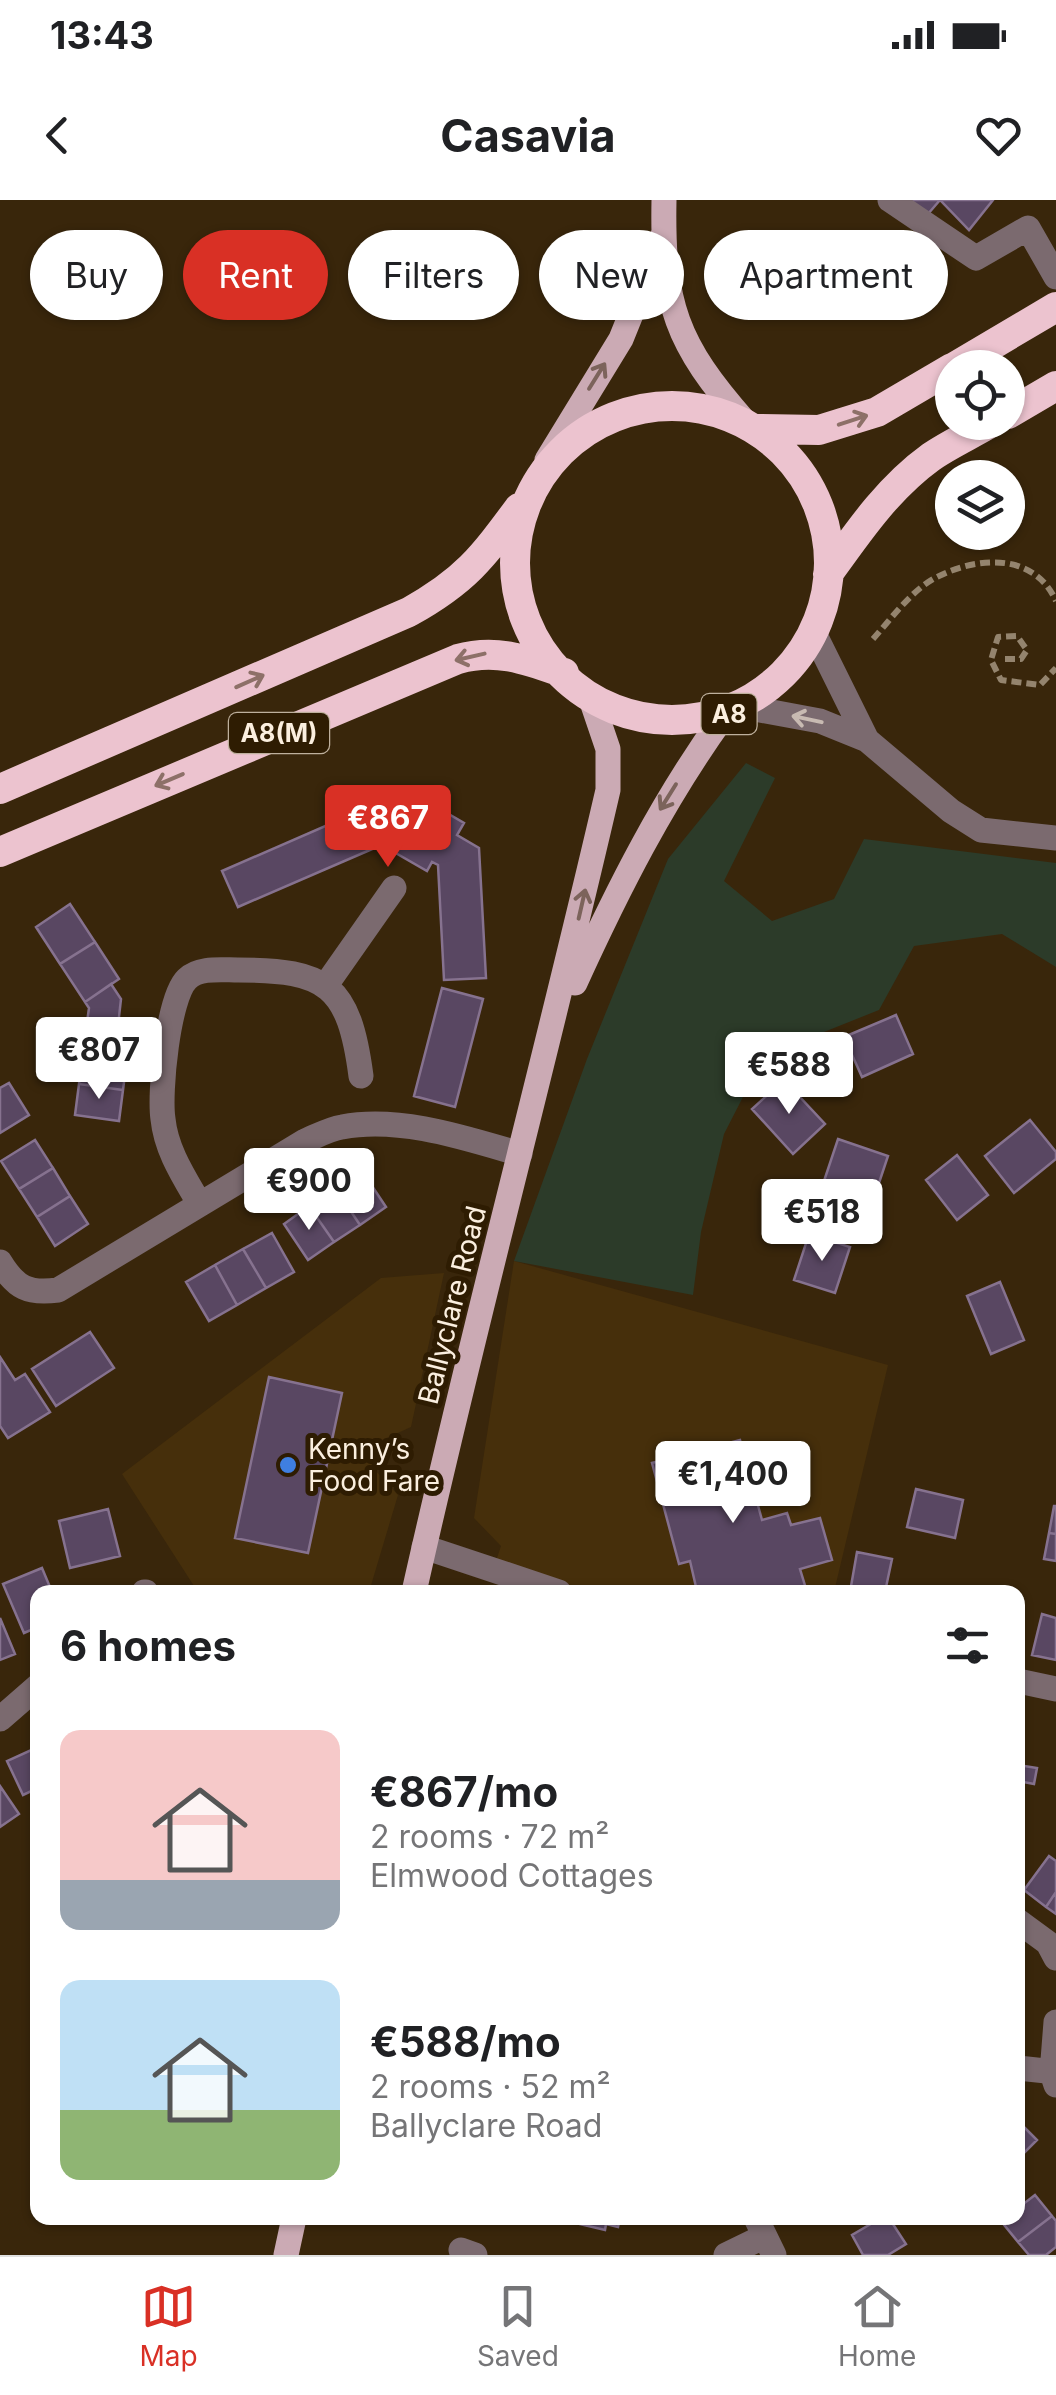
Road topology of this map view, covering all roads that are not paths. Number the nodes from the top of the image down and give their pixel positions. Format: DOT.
graph roads {
  1 [pos="664,200"];
  2 [pos="890,200"];
  3 [pos="664,230"];
  4 [pos="1056,277"];
  5 [pos="1056,307"];
  6 [pos="629,320"];
  7 [pos="677,320"];
  8 [pos="983,350"];
  9 [pos="935,378"];
  10 [pos="1056,386"];
  11 [pos="1025,404"];
  12 [pos="751,426"];
  13 [pos="962,440"];
  14 [pos="547,460"];
  15 [pos="519,508"];
  16 [pos="828,574"];
  17 [pos="814,632"];
  18 [pos="564,673"];
  19 [pos="590,696"];
  20 [pos="733,712"];
  21 [pos="867,740"];
  22 [pos="0,789"];
  23 [pos="1056,838"];
  24 [pos="0,852"];
  25 [pos="394,888"];
  26 [pos="326,985"];
  27 [pos="552,1033"];
  28 [pos="361,1076"];
  29 [pos="520,1154"];
  30 [pos="198,1203"];
  31 [pos="0,1262"];
  32 [pos="424,1548"];
  33 [pos="416,1585"];
  34 [pos="538,1585"];
  35 [pos="1025,1682"];
  36 [pos="1056,1688"];
  37 [pos="30,1693"];
  38 [pos="0,1719"];
  39 [pos="1025,1926"];
  40 [pos="1056,1958"];
  41 [pos="1056,2022"];
  42 [pos="1025,2070"];
  43 [pos="1054,2076"];
  44 [pos="292,2225"];
  45 [pos="764,2236"];
  46 [pos="286,2255"];
  47 [pos="726,2255"];
  1 -- 3 [label="main road"];
  2 -- 4 [label="street"];
  5 -- 8 [label="highway, A8"];
  14 -- 6 [label="main road, one-way"];
  7 -- 12 [label="main road"];
  12 -- 9 [label="highway, A8, one-way"];
  10 -- 11 [label="highway"];
  12 -- 14 [label="highway, A8"];
  12 -- 16 [label="highway, A8"];
  13 -- 16 [label="highway, A8"];
  14 -- 15 [label="highway, A8"];
  15 -- 18 [label="highway, A8"];
  22 -- 15 [label="highway, A8(M), one-way"];
  16 -- 17 [label="highway, A8"];
  17 -- 20 [label="highway, A8"];
  17 -- 21 [label="street"];
  18 -- 19 [label="highway, A8"];
  18 -- 24 [label="highway, A8(M), one-way"];
  19 -- 20 [label="highway, A8"];
  27 -- 19 [label="main road, Ballyclare Road, one-way"];
  21 -- 20 [label="street, one-way"];
  20 -- 27 [label="main road, Ballyclare Road, one-way"];
  21 -- 23 [label="street"];
  25 -- 26 [label="street"];
  26 -- 28 [label="street"];
  26 -- 30 [label="street"];
  27 -- 29 [label="main road, Ballyclare Road"];
  29 -- 30 [label="street"];
  29 -- 32 [label="main road, Ballyclare Road"];
  30 -- 31 [label="street"];
  32 -- 33 [label="main road, Ballyclare Road"];
  32 -- 34 [label="street"];
  35 -- 36 [label="street"];
  37 -- 38 [label="street"];
  39 -- 40 [label="street"];
  41 -- 43 [label="street"];
  42 -- 43 [label="street"];
  44 -- 46 [label="main road"];
  45 -- 47 [label="street"];
}
